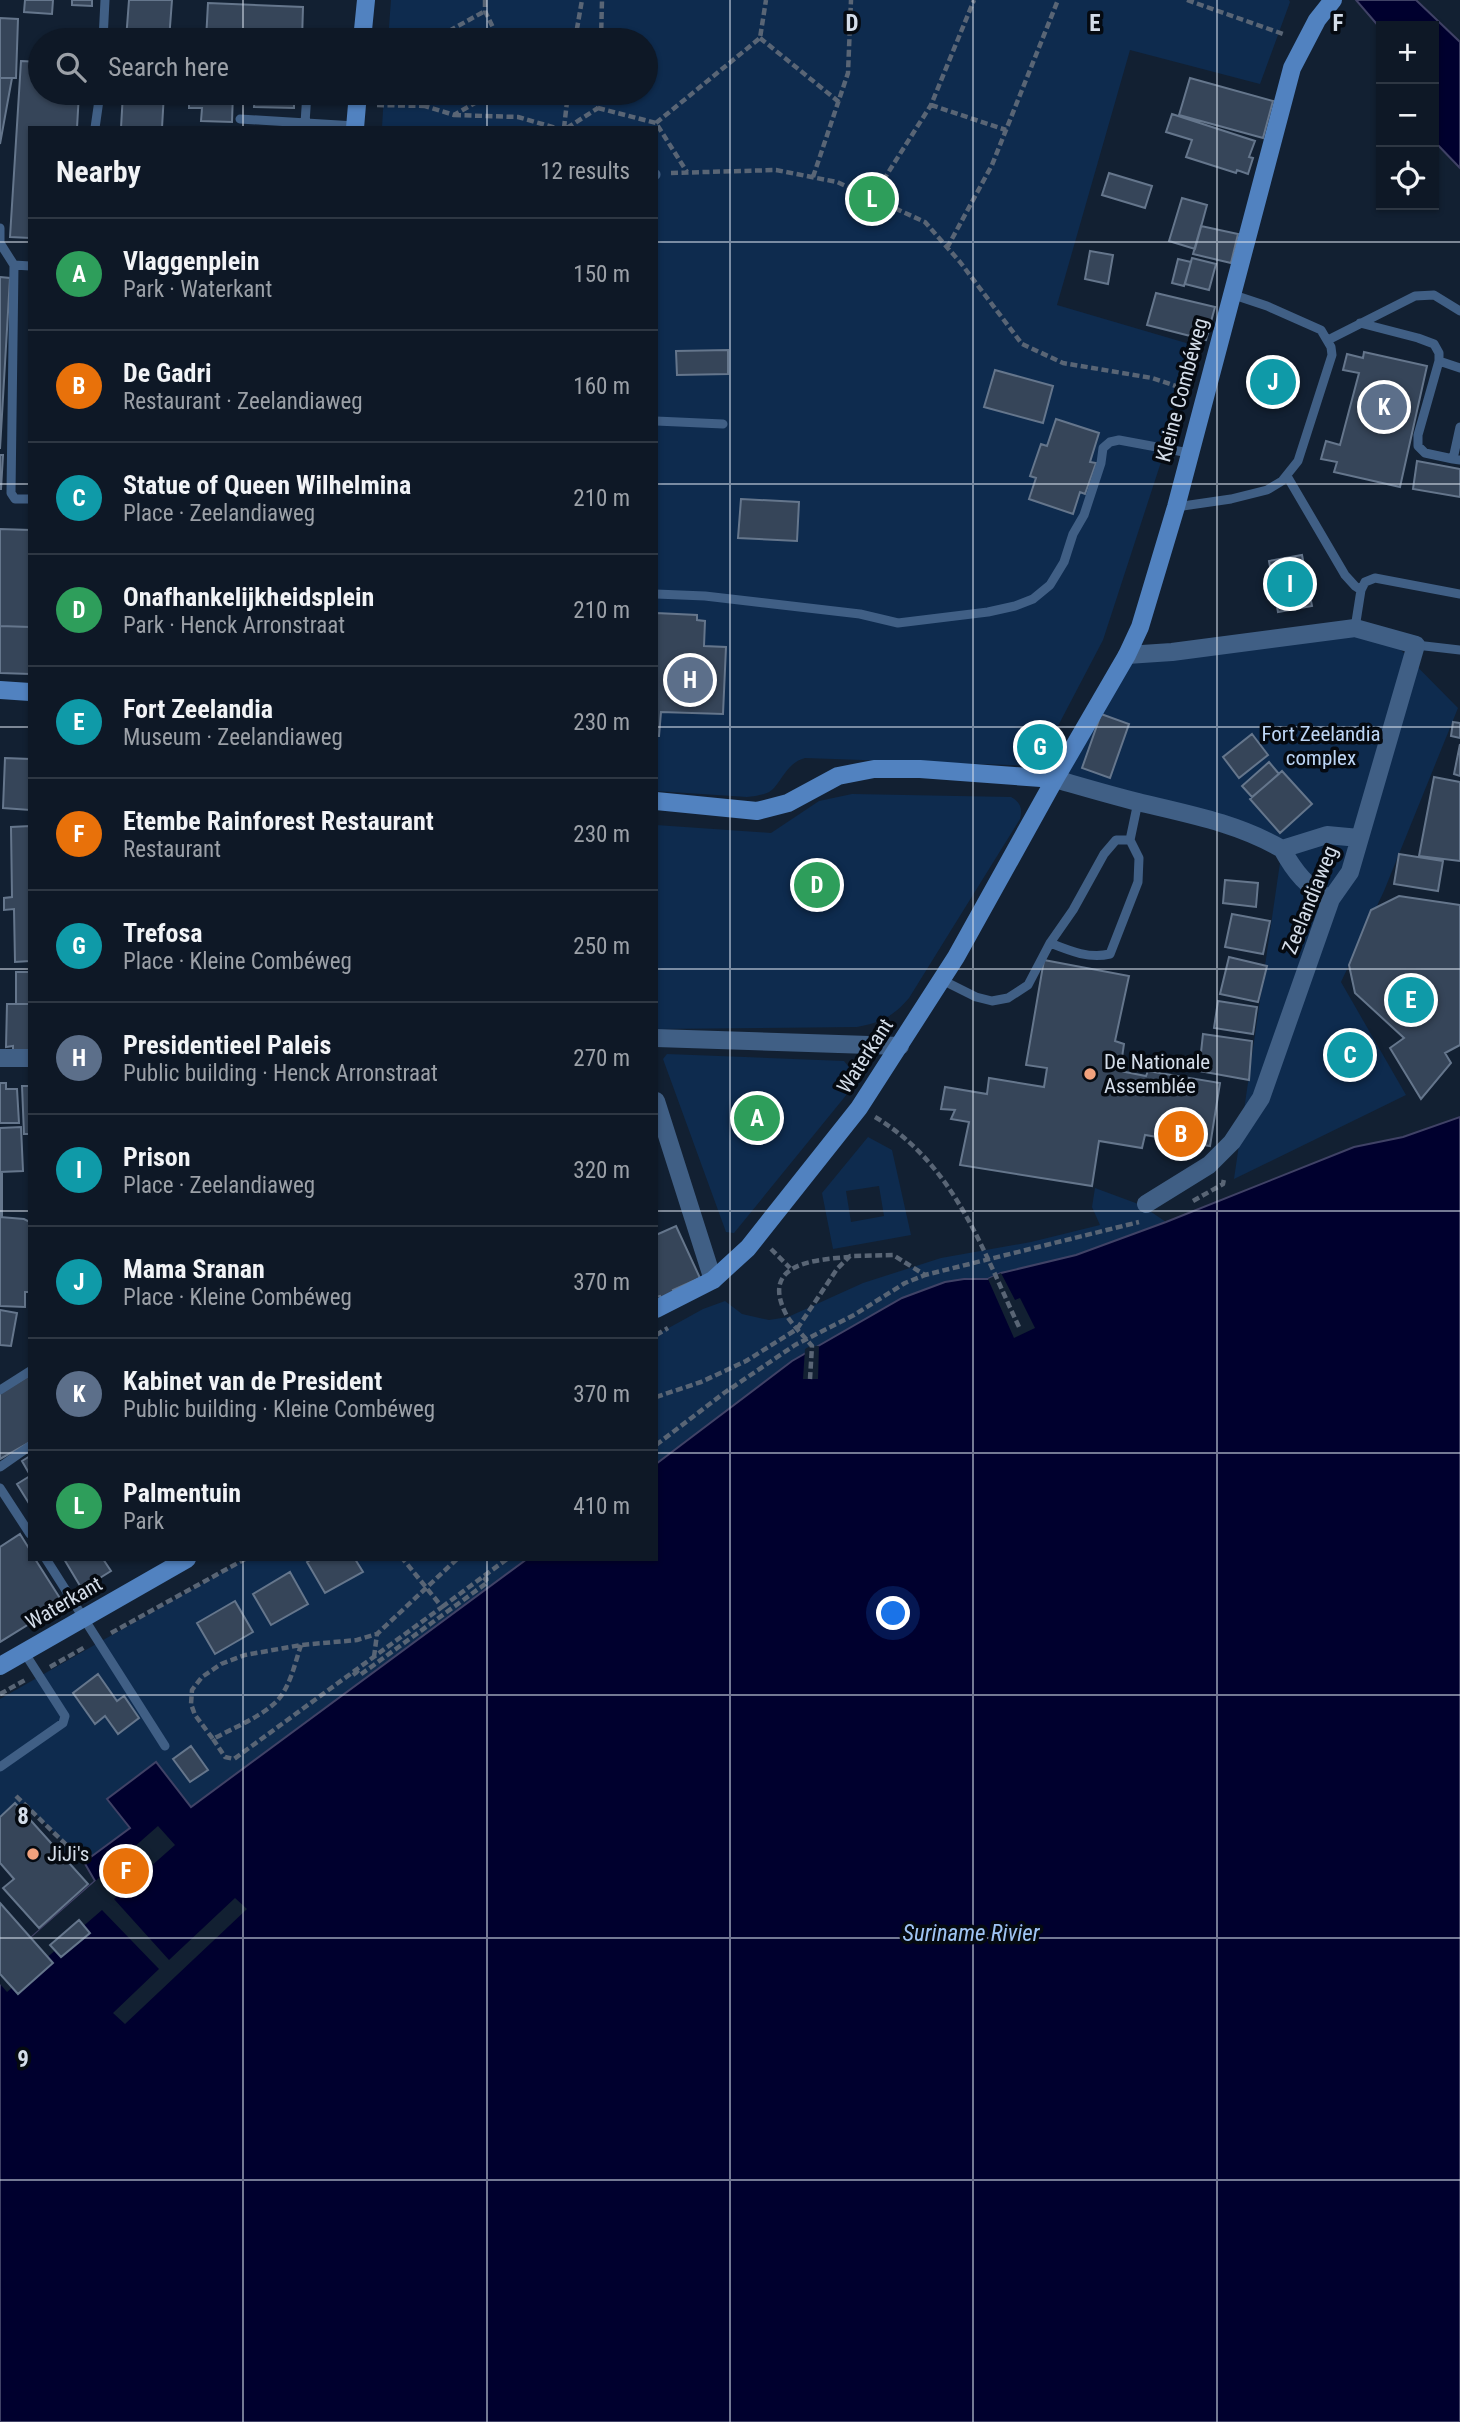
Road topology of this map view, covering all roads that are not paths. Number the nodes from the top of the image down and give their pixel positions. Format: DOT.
graph roads {
  1 [pos="105,0"];
  2 [pos="366,0"];
  3 [pos="1331,2"];
  4 [pos="104,28"];
  5 [pos="363,28"];
  6 [pos="98,105"];
  7 [pos="306,105"];
  8 [pos="357,105"];
  9 [pos="240,119"];
  10 [pos="305,123"];
  11 [pos="95,126"];
  12 [pos="342,126"];
  13 [pos="355,126"];
  14 [pos="0,228"];
  15 [pos="14,265"];
  16 [pos="28,266"];
  17 [pos="1231,294"];
  18 [pos="1460,311"];
  19 [pos="1360,323"];
  20 [pos="1328,340"];
  21 [pos="1439,361"];
  22 [pos="1460,368"];
  23 [pos="658,421"];
  24 [pos="723,424"];
  25 [pos="1460,427"];
  26 [pos="1189,453"];
  27 [pos="1457,459"];
  28 [pos="1287,476"];
  29 [pos="28,499"];
  30 [pos="1176,507"];
  31 [pos="1362,590"];
  32 [pos="658,594"];
  33 [pos="1460,594"];
  34 [pos="1355,628"];
  35 [pos="1416,645"];
  36 [pos="1460,650"];
  37 [pos="1127,656"];
  38 [pos="0,690"];
  39 [pos="28,692"];
  40 [pos="1055,779"];
  41 [pos="658,801"];
  42 [pos="1138,802"];
  43 [pos="1359,838"];
  44 [pos="1130,840"];
  45 [pos="1282,849"];
  46 [pos="1331,899"];
  47 [pos="1050,943"];
  48 [pos="942,980"];
  49 [pos="658,1038"];
  50 [pos="900,1046"];
  51 [pos="0,1058"];
  52 [pos="28,1058"];
  53 [pos="658,1107"];
  54 [pos="1148,1210"];
  55 [pos="713,1280"];
  56 [pos="658,1308"];
  57 [pos="28,1372"];
  58 [pos="0,1390"];
  59 [pos="28,1447"];
  60 [pos="0,1468"];
  61 [pos="0,1488"];
  62 [pos="28,1531"];
  63 [pos="47,1561"];
  64 [pos="183,1561"];
  65 [pos="84,1616"];
  66 [pos="24,1652"];
  67 [pos="0,1666"];
  68 [pos="165,1746"];
  69 [pos="0,1767"];
  1 -- 4 [label="lane"];
  2 -- 5 [label="main road"];
  3 -- 17 [label="main road, Kleine Combéweg"];
  6 -- 11 [label="lane"];
  7 -- 10 [label="lane"];
  8 -- 13 [label="main road"];
  9 -- 10 [label="lane"];
  10 -- 12 [label="lane"];
  14 -- 15 [label="lane"];
  15 -- 16 [label="lane"];
  15 -- 29 [label="lane"];
  17 -- 20 [label="lane"];
  17 -- 26 [label="main road, Kleine Combéweg"];
  18 -- 19 [label="lane"];
  19 -- 20 [label="lane"];
  19 -- 21 [label="lane"];
  20 -- 28 [label="lane"];
  21 -- 22 [label="lane"];
  21 -- 27 [label="lane"];
  23 -- 24 [label="lane"];
  25 -- 27 [label="lane"];
  26 -- 30 [label="main road, Kleine Combéweg"];
  26 -- 32 [label="lane"];
  28 -- 30 [label="lane"];
  28 -- 31 [label="lane"];
  30 -- 37 [label="main road, Kleine Combéweg"];
  31 -- 33 [label="lane"];
  31 -- 34 [label="lane"];
  34 -- 35 [label="street"];
  34 -- 37 [label="street"];
  35 -- 36 [label="lane"];
  35 -- 43 [label="street, Zeelandiaweg"];
  37 -- 40 [label="main road, Kleine Combéweg"];
  38 -- 39 [label="main road"];
  40 -- 41 [label="main road"];
  40 -- 42 [label="street"];
  40 -- 48 [label="main road, Waterkant"];
  42 -- 44 [label="lane"];
  42 -- 45 [label="street"];
  43 -- 45 [label="street"];
  43 -- 46 [label="street, Zeelandiaweg"];
  44 -- 47 [label="lane"];
  44 -- 47 [label="lane"];
  45 -- 46 [label="street"];
  46 -- 54 [label="street, Zeelandiaweg"];
  47 -- 48 [label="lane"];
  48 -- 50 [label="main road, Waterkant"];
  49 -- 50 [label="street"];
  50 -- 55 [label="main road, Waterkant"];
  51 -- 52 [label="street"];
  53 -- 55 [label="street"];
  55 -- 56 [label="main road, Waterkant"];
  57 -- 58 [label="lane"];
  59 -- 60 [label="lane"];
  61 -- 62 [label="lane"];
  63 -- 65 [label="lane"];
  64 -- 65 [label="main road, Waterkant"];
  65 -- 66 [label="main road, Waterkant"];
  65 -- 68 [label="lane"];
  66 -- 67 [label="main road, Waterkant"];
  66 -- 69 [label="lane"];
}
